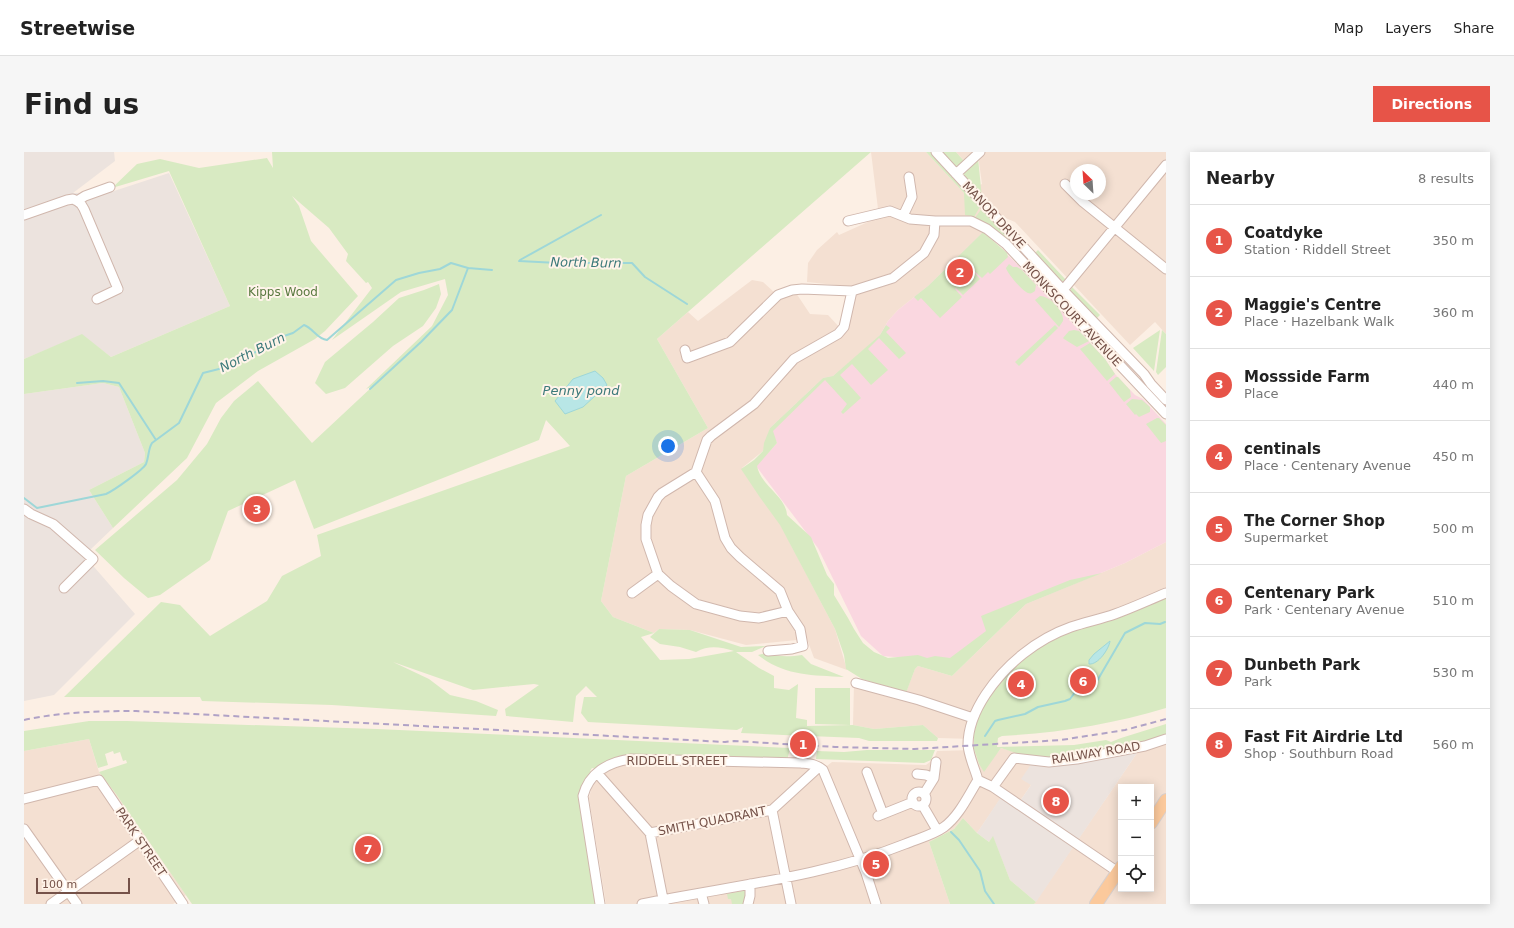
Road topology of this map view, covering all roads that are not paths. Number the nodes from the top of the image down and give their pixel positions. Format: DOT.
graph roads {
  1 [pos="936,152"];
  2 [pos="980,152"];
  3 [pos="1166,164"];
  4 [pos="956,174"];
  5 [pos="909,177"];
  6 [pos="1162,177"];
  7 [pos="1065,184"];
  8 [pos="110,187"];
  9 [pos="77,201"];
  10 [pos="24,215"];
  11 [pos="903,216"];
  12 [pos="935,221"];
  13 [pos="848,222"];
  14 [pos="1115,226"];
  15 [pos="1166,269"];
  16 [pos="1063,290"];
  17 [pos="852,292"];
  18 [pos="97,299"];
  19 [pos="685,350"];
  20 [pos="1166,400"];
  21 [pos="1166,414"];
  22 [pos="696,472"];
  23 [pos="24,509"];
  24 [pos="658,574"];
  25 [pos="64,588"];
  26 [pos="632,593"];
  27 [pos="1166,593"];
  28 [pos="788,611"];
  29 [pos="768,651"];
  30 [pos="856,683"];
  31 [pos="973,718"];
  32 [pos="1166,739"];
  33 [pos="936,762"];
  34 [pos="821,769"];
  35 [pos="867,772"];
  36 [pos="597,773"];
  37 [pos="917,774"];
  38 [pos="934,778"];
  39 [pos="978,780"];
  40 [pos="993,787"];
  41 [pos="924,794"];
  42 [pos="24,800"];
  43 [pos="1166,800"];
  44 [pos="913,802"];
  45 [pos="923,806"];
  46 [pos="772,810"];
  47 [pos="1153,820"];
  48 [pos="24,829"];
  49 [pos="937,830"];
  50 [pos="650,833"];
  51 [pos="139,841"];
  52 [pos="860,861"];
  53 [pos="1118,869"];
  54 [pos="1118,871"];
  55 [pos="786,877"];
  56 [pos="750,884"];
  57 [pos="69,892"];
  58 [pos="701,893"];
  59 [pos="179,902"];
  60 [pos="664,902"];
  61 [pos="52,904"];
  62 [pos="78,904"];
  63 [pos="600,904"];
  64 [pos="642,904"];
  65 [pos="704,904"];
  66 [pos="748,904"];
  67 [pos="791,904"];
  68 [pos="876,904"];
  69 [pos="1096,904"];
  1 -- 4 [label="street, MANOR DRIVE"];
  2 -- 4 [label="street"];
  3 -- 6 [label="street"];
  4 -- 16 [label="street, MANOR DRIVE"];
  5 -- 11 [label="street"];
  6 -- 14 [label="street"];
  7 -- 14 [label="street"];
  8 -- 9 [label="street"];
  9 -- 10 [label="street"];
  9 -- 18 [label="street"];
  11 -- 12 [label="street"];
  11 -- 13 [label="street"];
  12 -- 17 [label="street"];
  12 -- 21 [label="street, MONKSCOURT AVENUE"];
  14 -- 15 [label="street"];
  14 -- 16 [label="street"];
  16 -- 20 [label="street, MANOR DRIVE"];
  17 -- 19 [label="street"];
  17 -- 22 [label="street"];
  22 -- 24 [label="street"];
  22 -- 28 [label="street"];
  23 -- 25 [label="street"];
  24 -- 26 [label="street"];
  24 -- 28 [label="street"];
  27 -- 31 [label="street"];
  28 -- 29 [label="street"];
  30 -- 31 [label="street"];
  31 -- 39 [label="street"];
  32 -- 40 [label="street, RAILWAY ROAD"];
  33 -- 38 [label="street"];
  34 -- 36 [label="street, RIDDELL STREET"];
  34 -- 46 [label="street"];
  34 -- 52 [label="street"];
  35 -- 44 [label="street"];
  36 -- 50 [label="street"];
  36 -- 63 [label="street, RIDDELL STREET"];
  37 -- 38 [label="street"];
  38 -- 41 [label="street"];
  39 -- 40 [label="street"];
  39 -- 49 [label="street"];
  40 -- 53 [label="street"];
  41 -- 44 [label="street"];
  41 -- 45 [label="street"];
  42 -- 51 [label="street, PARK STREET"];
  43 -- 47 [label="main road"];
  44 -- 45 [label="street"];
  45 -- 49 [label="street"];
  46 -- 50 [label="street, SMITH QUADRANT"];
  46 -- 55 [label="street, SMITH QUADRANT"];
  48 -- 57 [label="street"];
  49 -- 52 [label="street"];
  50 -- 60 [label="street, SMITH QUADRANT"];
  51 -- 57 [label="street"];
  51 -- 59 [label="street, PARK STREET"];
  52 -- 55 [label="street"];
  52 -- 68 [label="street"];
  54 -- 69 [label="main road"];
  55 -- 56 [label="street"];
  55 -- 67 [label="street, SMITH QUADRANT"];
  56 -- 58 [label="street"];
  56 -- 66 [label="street"];
  57 -- 61 [label="street"];
  57 -- 62 [label="street"];
  58 -- 60 [label="street"];
  58 -- 65 [label="street"];
  60 -- 64 [label="street"];
}
